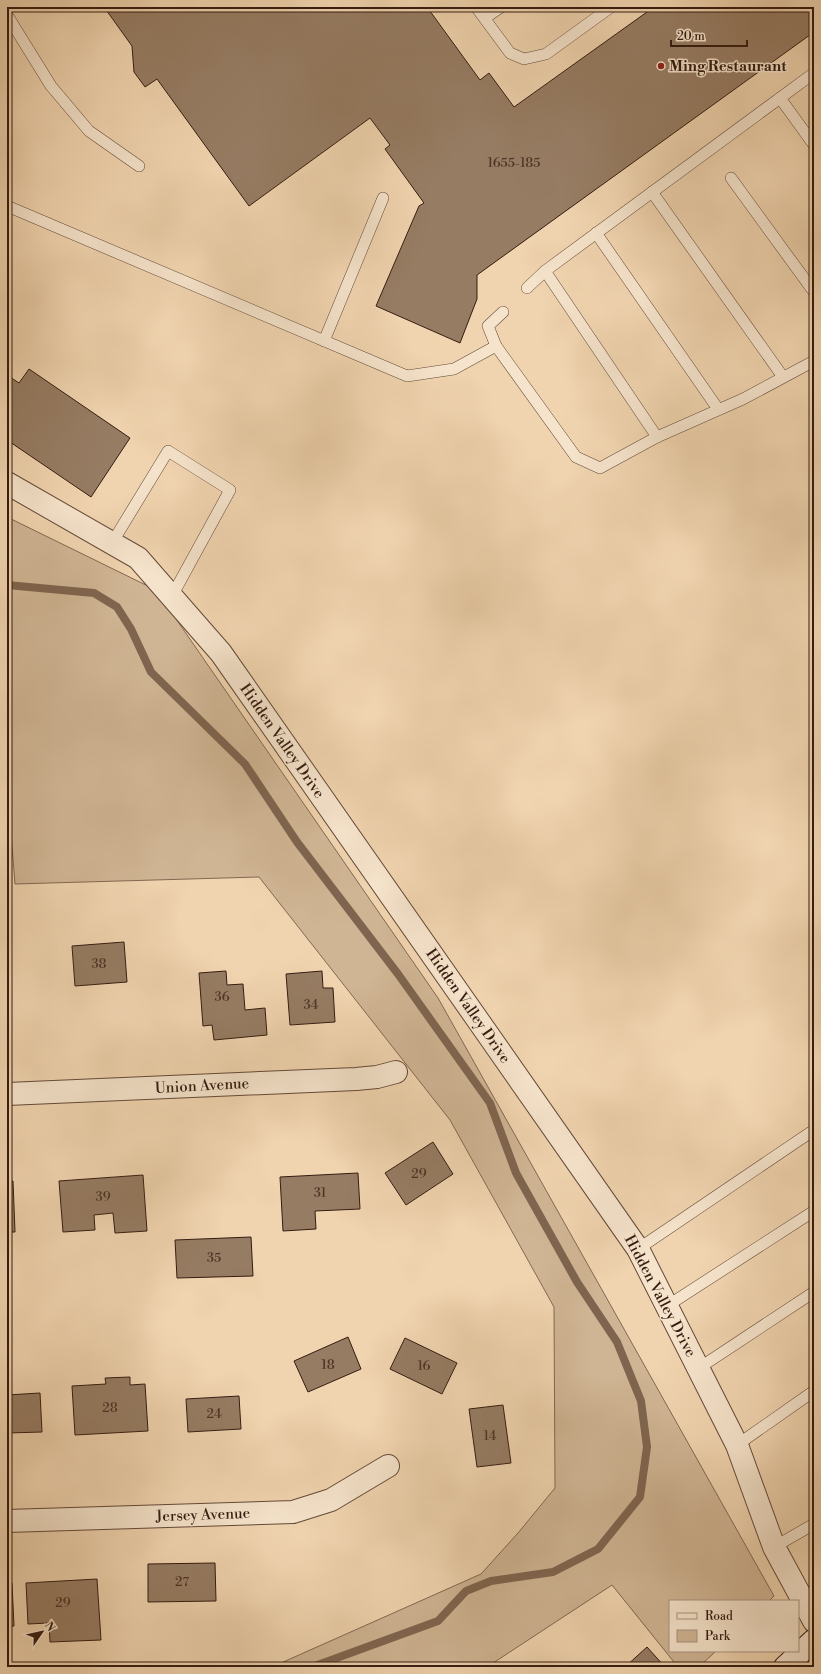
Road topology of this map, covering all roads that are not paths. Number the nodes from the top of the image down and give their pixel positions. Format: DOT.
graph roads {
  1 [pos="476,7"];
  2 [pos="501,7"];
  3 [pos="611,7"];
  4 [pos="7,15"];
  5 [pos="484,18"];
  6 [pos="814,73"];
  7 [pos="780,98"];
  8 [pos="814,145"];
  9 [pos="139,166"];
  10 [pos="731,178"];
  11 [pos="652,192"];
  12 [pos="383,198"];
  13 [pos="7,206"];
  14 [pos="596,233"];
  15 [pos="545,271"];
  16 [pos="527,288"];
  17 [pos="814,292"];
  18 [pos="502,312"];
  19 [pos="324,341"];
  20 [pos="496,346"];
  21 [pos="814,361"];
  22 [pos="783,377"];
  23 [pos="718,409"];
  24 [pos="657,437"];
  25 [pos="7,483"];
  26 [pos="112,543"];
  27 [pos="172,596"];
  28 [pos="396,1072"];
  29 [pos="7,1094"];
  30 [pos="814,1130"];
  31 [pos="814,1211"];
  32 [pos="638,1248"];
  33 [pos="814,1292"];
  34 [pos="667,1306"];
  35 [pos="699,1368"];
  36 [pos="814,1391"];
  37 [pos="738,1445"];
  38 [pos="388,1466"];
  39 [pos="7,1521"];
  40 [pos="814,1524"];
  41 [pos="774,1547"];
  42 [pos="814,1621"];
  43 [pos="814,1640"];
  44 [pos="785,1667"];
  1 -- 5 [label="lane"];
  2 -- 5 [label="lane"];
  3 -- 5 [label="lane"];
  4 -- 9 [label="lane"];
  6 -- 7 [label="lane"];
  7 -- 8 [label="lane"];
  7 -- 11 [label="lane"];
  10 -- 17 [label="lane"];
  11 -- 14 [label="lane"];
  11 -- 22 [label="lane"];
  12 -- 19 [label="lane"];
  13 -- 19 [label="lane"];
  14 -- 15 [label="lane"];
  14 -- 23 [label="lane"];
  15 -- 16 [label="lane"];
  15 -- 24 [label="lane"];
  18 -- 20 [label="lane"];
  19 -- 20 [label="lane"];
  20 -- 24 [label="lane"];
  21 -- 22 [label="lane"];
  22 -- 23 [label="lane"];
  23 -- 24 [label="lane"];
  25 -- 26 [label="street, Hidden Valley Drive"];
  26 -- 27 [label="street, Hidden Valley Drive"];
  26 -- 27 [label="lane"];
  27 -- 32 [label="street, Hidden Valley Drive"];
  28 -- 29 [label="street, Union Avenue"];
  30 -- 32 [label="lane"];
  31 -- 34 [label="lane"];
  32 -- 34 [label="street, Hidden Valley Drive"];
  33 -- 35 [label="lane"];
  34 -- 35 [label="street, Hidden Valley Drive"];
  35 -- 37 [label="street, Hidden Valley Drive"];
  36 -- 37 [label="lane"];
  37 -- 41 [label="street, Hidden Valley Drive"];
  38 -- 39 [label="street, Jersey Avenue"];
  40 -- 41 [label="lane"];
  41 -- 42 [label="street, Hidden Valley Drive"];
  43 -- 44 [label="street"];
}
